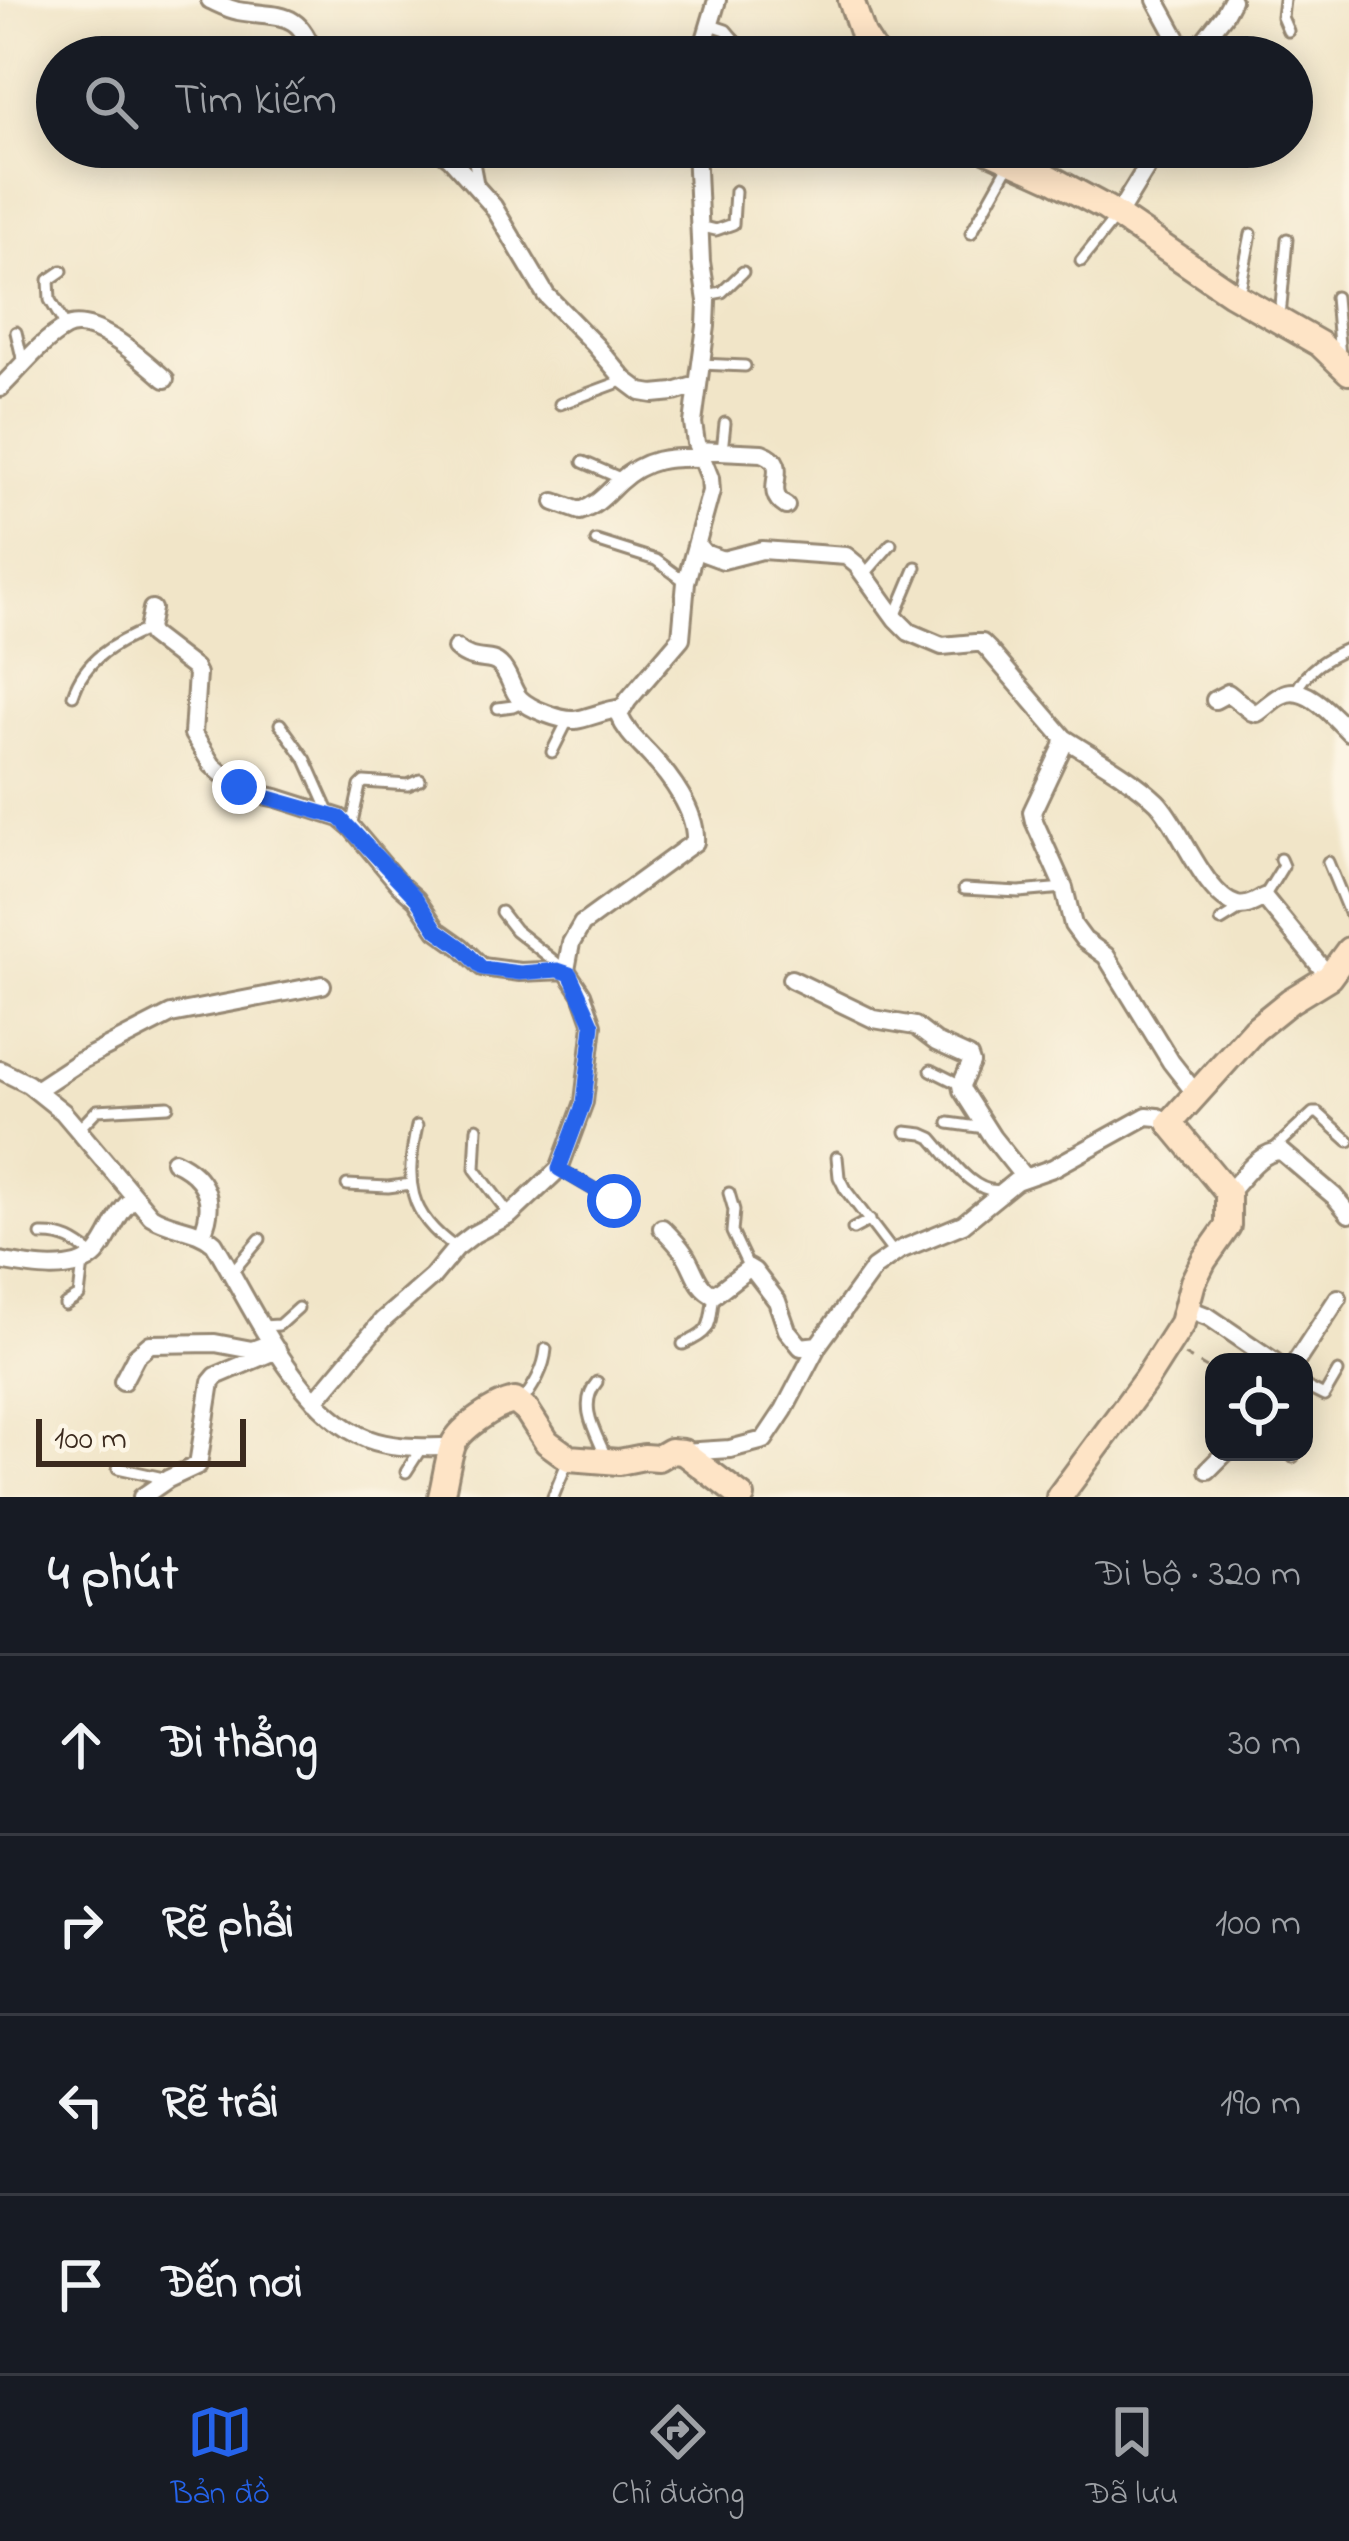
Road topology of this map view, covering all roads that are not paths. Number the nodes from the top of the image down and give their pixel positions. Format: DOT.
graph roads {
  1 [pos="210,0"];
  2 [pos="717,0"];
  3 [pos="851,0"];
  4 [pos="1156,0"];
  5 [pos="1232,0"];
  6 [pos="1284,0"];
  7 [pos="711,25"];
  8 [pos="1288,31"];
  9 [pos="306,36"];
  10 [pos="707,36"];
  11 [pos="731,36"];
  12 [pos="864,36"];
  13 [pos="1177,36"];
  14 [pos="1206,36"];
  15 [pos="459,168"];
  16 [pos="474,168"];
  17 [pos="697,168"];
  18 [pos="1007,168"];
  19 [pos="1027,168"];
  20 [pos="1147,168"];
  21 [pos="478,189"];
  22 [pos="735,191"];
  23 [pos="1117,216"];
  24 [pos="699,226"];
  25 [pos="971,233"];
  26 [pos="1251,234"];
  27 [pos="1286,239"];
  28 [pos="1081,260"];
  29 [pos="62,271"];
  30 [pos="743,272"];
  31 [pos="706,296"];
  32 [pos="1335,297"];
  33 [pos="1239,298"];
  34 [pos="1280,322"];
  35 [pos="66,327"];
  36 [pos="16,332"];
  37 [pos="701,364"];
  38 [pos="24,365"];
  39 [pos="745,366"];
  40 [pos="1345,368"];
  41 [pos="165,379"];
  42 [pos="625,380"];
  43 [pos="697,385"];
  44 [pos="0,388"];
  45 [pos="560,404"];
  46 [pos="725,423"];
  47 [pos="722,451"];
  48 [pos="700,454"];
  49 [pos="583,462"];
  50 [pos="622,479"];
  51 [pos="555,502"];
  52 [pos="786,506"];
  53 [pos="596,541"];
  54 [pos="891,544"];
  55 [pos="698,546"];
  56 [pos="916,567"];
  57 [pos="864,575"];
  58 [pos="686,582"];
  59 [pos="152,609"];
  60 [pos="895,617"];
  61 [pos="148,628"];
  62 [pos="456,648"];
  63 [pos="1349,648"];
  64 [pos="1296,692"];
  65 [pos="73,695"];
  66 [pos="1215,700"];
  67 [pos="523,701"];
  68 [pos="498,708"];
  69 [pos="622,708"];
  70 [pos="568,719"];
  71 [pos="280,724"];
  72 [pos="1349,732"];
  73 [pos="1064,738"];
  74 [pos="552,752"];
  75 [pos="420,780"];
  76 [pos="331,816"];
  77 [pos="351,827"];
  78 [pos="1280,859"];
  79 [pos="1328,862"];
  80 [pos="1064,887"];
  81 [pos="964,889"];
  82 [pos="1264,897"];
  83 [pos="1246,906"];
  84 [pos="501,912"];
  85 [pos="1349,914"];
  86 [pos="1221,921"];
  87 [pos="1348,953"];
  88 [pos="566,970"];
  89 [pos="1328,977"];
  90 [pos="791,979"];
  91 [pos="322,985"];
  92 [pos="0,1070"];
  93 [pos="931,1070"];
  94 [pos="961,1085"];
  95 [pos="36,1090"];
  96 [pos="1196,1094"];
  97 [pos="168,1106"];
  98 [pos="949,1123"];
  99 [pos="1170,1123"];
  100 [pos="417,1126"];
  101 [pos="477,1128"];
  102 [pos="986,1129"];
  103 [pos="78,1130"];
  104 [pos="906,1132"];
  105 [pos="1349,1141"];
  106 [pos="1274,1150"];
  107 [pos="837,1157"];
  108 [pos="174,1161"];
  109 [pos="559,1169"];
  110 [pos="1024,1177"];
  111 [pos="411,1184"];
  112 [pos="347,1185"];
  113 [pos="1007,1188"];
  114 [pos="729,1193"];
  115 [pos="1228,1193"];
  116 [pos="135,1197"];
  117 [pos="614,1201"];
  118 [pos="1349,1214"];
  119 [pos="510,1215"];
  120 [pos="870,1220"];
  121 [pos="662,1228"];
  122 [pos="854,1229"];
  123 [pos="202,1234"];
  124 [pos="41,1235"];
  125 [pos="260,1239"];
  126 [pos="456,1248"];
  127 [pos="899,1251"];
  128 [pos="88,1259"];
  129 [pos="0,1261"];
  130 [pos="748,1268"];
  131 [pos="231,1273"];
  132 [pos="714,1294"];
  133 [pos="1338,1298"];
  134 [pos="65,1305"];
  135 [pos="298,1308"];
  136 [pos="1186,1308"];
  137 [pos="262,1326"];
  138 [pos="683,1344"];
  139 [pos="818,1345"];
  140 [pos="274,1346"];
  141 [pos="546,1349"];
  142 [pos="1262,1353"];
  143 [pos="1302,1353"];
  144 [pos="1338,1372"];
  145 [pos="123,1381"];
  146 [pos="597,1382"];
  147 [pos="1313,1390"];
  148 [pos="315,1401"];
  149 [pos="520,1404"];
  150 [pos="422,1447"];
  151 [pos="452,1447"];
  152 [pos="683,1452"];
  153 [pos="568,1457"];
  154 [pos="1217,1461"];
  155 [pos="608,1462"];
  156 [pos="118,1468"];
  157 [pos="1208,1470"];
  158 [pos="406,1472"];
  159 [pos="169,1478"];
  160 [pos="1066,1494"];
  161 [pos="142,1497"];
  162 [pos="441,1497"];
  163 [pos="553,1497"];
  164 [pos="742,1497"];
  1 -- 9 [label="street"];
  2 -- 7 [label="street"];
  3 -- 12 [label="street"];
  4 -- 13 [label="street"];
  5 -- 14 [label="street"];
  6 -- 8 [label="lane"];
  7 -- 10 [label="street"];
  7 -- 11 [label="lane"];
  15 -- 21 [label="street"];
  16 -- 21 [label="lane"];
  17 -- 24 [label="street"];
  18 -- 25 [label="lane"];
  19 -- 23 [label="street"];
  20 -- 23 [label="street"];
  21 -- 42 [label="street"];
  22 -- 24 [label="lane"];
  23 -- 28 [label="lane"];
  23 -- 33 [label="street"];
  24 -- 31 [label="street"];
  26 -- 33 [label="lane"];
  27 -- 34 [label="lane"];
  29 -- 35 [label="lane"];
  30 -- 31 [label="lane"];
  31 -- 37 [label="street"];
  32 -- 40 [label="lane"];
  33 -- 34 [label="street"];
  34 -- 40 [label="street"];
  35 -- 38 [label="street"];
  35 -- 41 [label="street"];
  36 -- 38 [label="lane"];
  37 -- 39 [label="lane"];
  37 -- 43 [label="street"];
  38 -- 44 [label="street"];
  42 -- 43 [label="street"];
  42 -- 45 [label="lane"];
  43 -- 48 [label="street"];
  46 -- 47 [label="lane"];
  47 -- 48 [label="street"];
  47 -- 52 [label="street"];
  48 -- 50 [label="street"];
  48 -- 55 [label="street"];
  49 -- 50 [label="lane"];
  50 -- 51 [label="street"];
  53 -- 58 [label="lane"];
  54 -- 57 [label="lane"];
  55 -- 57 [label="street"];
  55 -- 58 [label="street"];
  56 -- 60 [label="lane"];
  57 -- 60 [label="street"];
  58 -- 69 [label="street"];
  59 -- 61 [label="street"];
  60 -- 73 [label="street"];
  61 -- 65 [label="lane"];
  61 -- 76 [label="street"];
  62 -- 67 [label="street"];
  63 -- 64 [label="lane"];
  64 -- 66 [label="street"];
  64 -- 72 [label="street"];
  67 -- 68 [label="lane"];
  67 -- 70 [label="street"];
  69 -- 70 [label="street"];
  69 -- 88 [label="street"];
  70 -- 74 [label="lane"];
  71 -- 76 [label="lane"];
  73 -- 80 [label="street"];
  73 -- 83 [label="street"];
  75 -- 77 [label="lane"];
  76 -- 77 [label="street"];
  77 -- 88 [label="street"];
  78 -- 82 [label="lane"];
  79 -- 85 [label="lane"];
  80 -- 81 [label="lane"];
  80 -- 96 [label="street"];
  82 -- 83 [label="street"];
  82 -- 89 [label="street"];
  83 -- 86 [label="lane"];
  84 -- 88 [label="lane"];
  87 -- 89 [label="street"];
  88 -- 109 [label="street"];
  89 -- 96 [label="street"];
  90 -- 94 [label="street"];
  91 -- 95 [label="street"];
  92 -- 95 [label="street"];
  93 -- 94 [label="lane"];
  94 -- 102 [label="street"];
  95 -- 103 [label="street"];
  96 -- 99 [label="street"];
  97 -- 103 [label="lane"];
  98 -- 102 [label="lane"];
  99 -- 110 [label="street"];
  99 -- 115 [label="street"];
  100 -- 111 [label="lane"];
  101 -- 119 [label="lane"];
  102 -- 110 [label="street"];
  103 -- 116 [label="street"];
  104 -- 113 [label="lane"];
  105 -- 106 [label="lane"];
  106 -- 115 [label="street"];
  106 -- 118 [label="street"];
  107 -- 120 [label="lane"];
  108 -- 123 [label="street"];
  109 -- 117 [label="lane"];
  109 -- 119 [label="street"];
  110 -- 113 [label="street"];
  111 -- 112 [label="lane"];
  111 -- 126 [label="lane"];
  113 -- 127 [label="street"];
  114 -- 130 [label="lane"];
  115 -- 136 [label="street"];
  116 -- 123 [label="street"];
  116 -- 128 [label="street"];
  119 -- 126 [label="street"];
  120 -- 122 [label="lane"];
  120 -- 127 [label="lane"];
  121 -- 132 [label="street"];
  123 -- 131 [label="street"];
  124 -- 128 [label="lane"];
  125 -- 131 [label="lane"];
  126 -- 148 [label="street"];
  127 -- 139 [label="street"];
  128 -- 129 [label="street"];
  128 -- 134 [label="lane"];
  130 -- 132 [label="street"];
  130 -- 139 [label="street"];
  131 -- 137 [label="street"];
  132 -- 138 [label="lane"];
  133 -- 143 [label="street"];
  135 -- 137 [label="lane"];
  136 -- 142 [label="street"];
  136 -- 160 [label="street"];
  137 -- 140 [label="street"];
  139 -- 152 [label="street"];
  140 -- 145 [label="street"];
  140 -- 148 [label="street"];
  140 -- 159 [label="street"];
  141 -- 149 [label="lane"];
  144 -- 147 [label="lane"];
  146 -- 155 [label="lane"];
  148 -- 150 [label="street"];
  149 -- 151 [label="street"];
  149 -- 153 [label="street"];
  150 -- 151 [label="street"];
  150 -- 158 [label="lane"];
  151 -- 162 [label="street"];
  152 -- 155 [label="street"];
  152 -- 164 [label="street"];
  153 -- 155 [label="street"];
  153 -- 163 [label="lane"];
  154 -- 157 [label="street"];
  156 -- 159 [label="lane"];
  159 -- 161 [label="street"];
}
